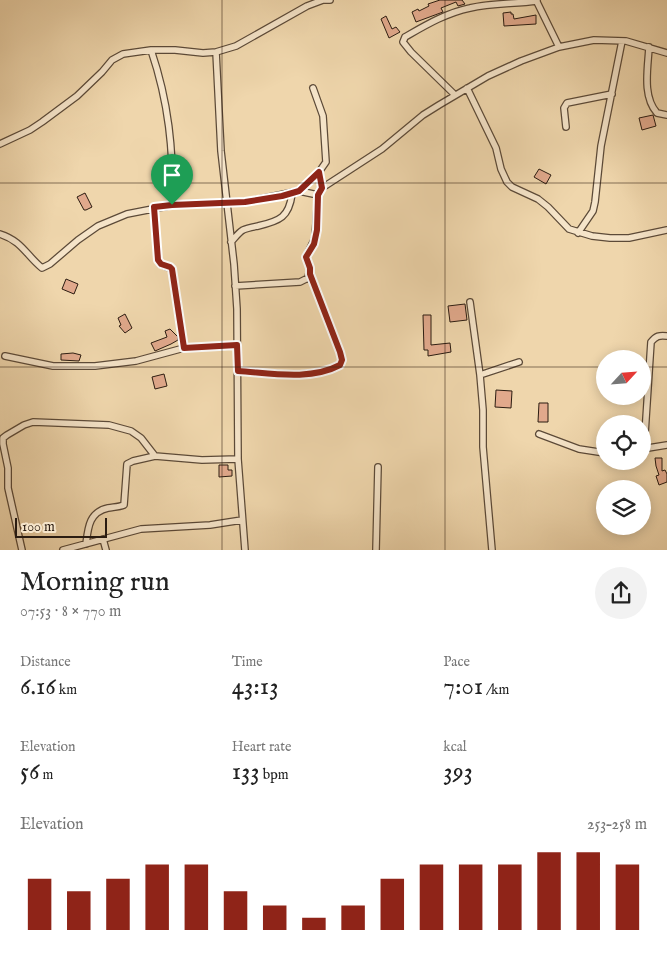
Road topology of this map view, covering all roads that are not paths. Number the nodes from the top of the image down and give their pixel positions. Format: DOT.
graph roads {
  1 [pos="330,0"];
  2 [pos="537,1"];
  3 [pos="622,41"];
  4 [pos="559,47"];
  5 [pos="648,47"];
  6 [pos="152,50"];
  7 [pos="216,52"];
  8 [pos="667,53"];
  9 [pos="313,88"];
  10 [pos="467,88"];
  11 [pos="612,94"];
  12 [pos="455,95"];
  13 [pos="667,114"];
  14 [pos="566,127"];
  15 [pos="0,144"];
  16 [pos="319,172"];
  17 [pos="322,188"];
  18 [pos="299,191"];
  19 [pos="292,194"];
  20 [pos="318,195"];
  21 [pos="226,204"];
  22 [pos="172,205"];
  23 [pos="154,207"];
  24 [pos="667,230"];
  25 [pos="578,233"];
  26 [pos="0,234"];
  27 [pos="231,242"];
  28 [pos="310,274"];
  29 [pos="235,286"];
  30 [pos="470,302"];
  31 [pos="667,336"];
  32 [pos="237,345"];
  33 [pos="184,348"];
  34 [pos="5,356"];
  35 [pos="519,362"];
  36 [pos="238,371"];
  37 [pos="480,375"];
  38 [pos="646,415"];
  39 [pos="539,434"];
  40 [pos="667,445"];
  41 [pos="651,448"];
  42 [pos="596,452"];
  43 [pos="155,456"];
  44 [pos="238,459"];
  45 [pos="378,467"];
  46 [pos="242,520"];
  47 [pos="104,539"];
  48 [pos="86,544"];
  49 [pos="22,550"];
  50 [pos="63,550"];
  51 [pos="106,550"];
  52 [pos="245,550"];
  53 [pos="376,550"];
  54 [pos="492,550"];
  1 -- 7 [label="street"];
  2 -- 4 [label="street"];
  2 -- 12 [label="street"];
  3 -- 4 [label="street"];
  3 -- 5 [label="street"];
  3 -- 11 [label="street"];
  4 -- 10 [label="street"];
  5 -- 8 [label="street"];
  5 -- 13 [label="street"];
  6 -- 7 [label="street"];
  6 -- 15 [label="street"];
  6 -- 22 [label="street"];
  7 -- 21 [label="street"];
  9 -- 16 [label="street"];
  10 -- 12 [label="street"];
  10 -- 25 [label="street"];
  11 -- 14 [label="street"];
  11 -- 25 [label="street"];
  12 -- 17 [label="street"];
  16 -- 17 [label="street"];
  16 -- 18 [label="street"];
  17 -- 20 [label="street"];
  18 -- 19 [label="street"];
  18 -- 20 [label="street"];
  19 -- 21 [label="street"];
  19 -- 27 [label="street"];
  20 -- 28 [label="street"];
  21 -- 22 [label="street"];
  21 -- 27 [label="street"];
  22 -- 23 [label="street"];
  23 -- 26 [label="street"];
  23 -- 33 [label="street"];
  24 -- 25 [label="street"];
  27 -- 29 [label="street"];
  28 -- 29 [label="street"];
  28 -- 36 [label="street"];
  29 -- 32 [label="street"];
  30 -- 37 [label="street"];
  31 -- 38 [label="street"];
  32 -- 33 [label="street"];
  32 -- 36 [label="street"];
  33 -- 34 [label="street"];
  35 -- 37 [label="street"];
  36 -- 44 [label="street"];
  37 -- 54 [label="street"];
  39 -- 42 [label="street"];
  40 -- 41 [label="street"];
  43 -- 44 [label="street"];
  43 -- 48 [label="street"];
  43 -- 49 [label="street"];
  44 -- 46 [label="street"];
  45 -- 53 [label="street"];
  46 -- 47 [label="street"];
  46 -- 52 [label="street"];
  47 -- 48 [label="street"];
  47 -- 51 [label="street"];
  48 -- 50 [label="street"];
}
